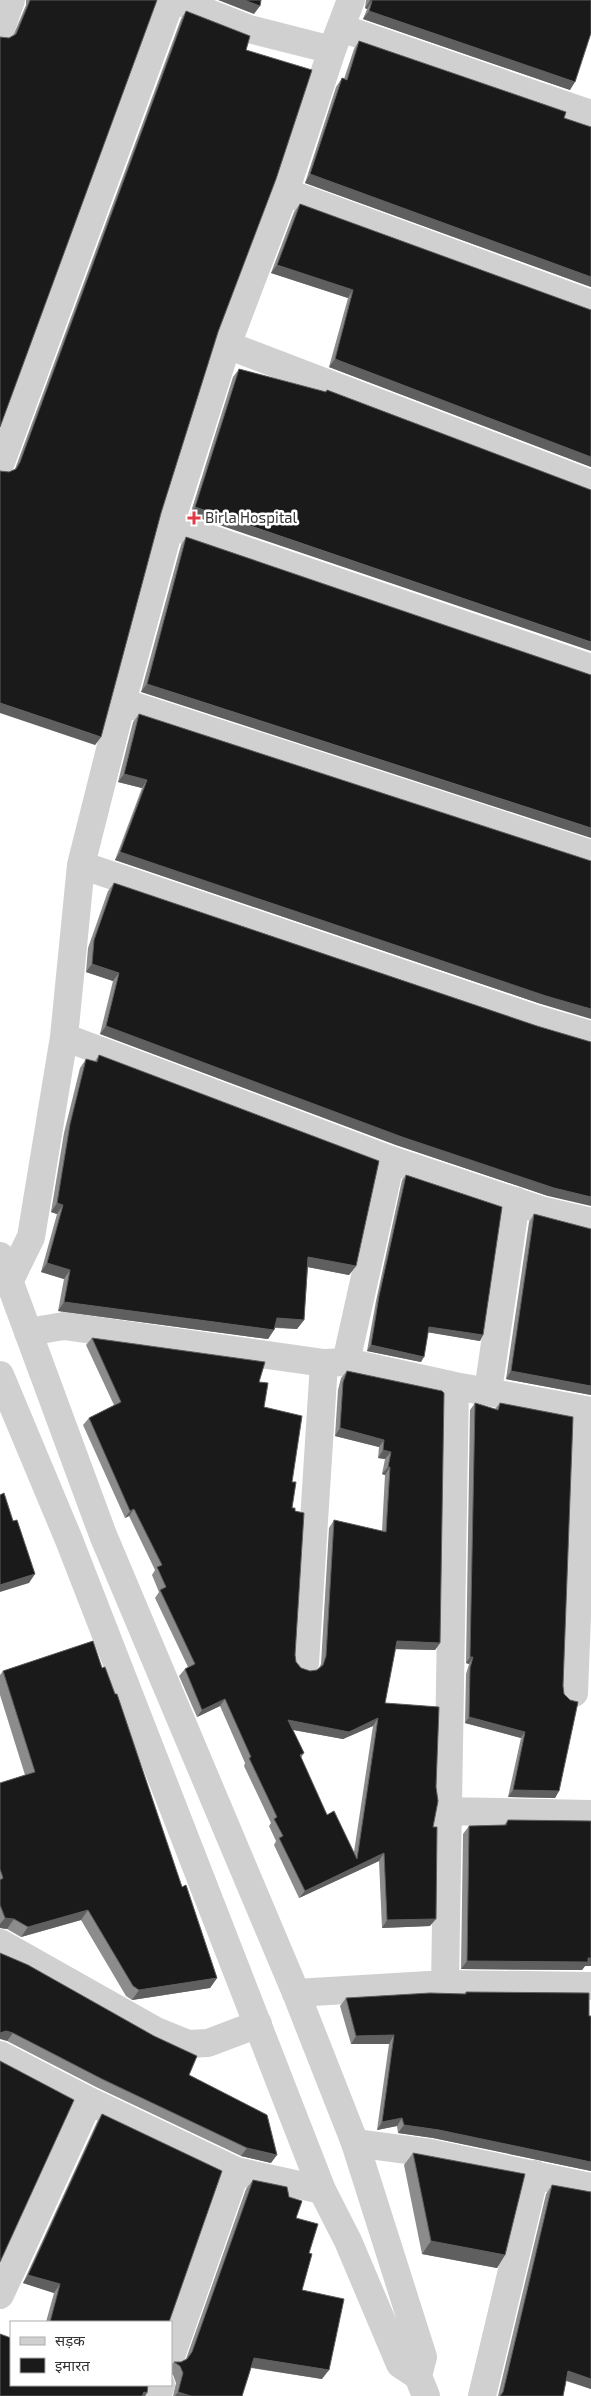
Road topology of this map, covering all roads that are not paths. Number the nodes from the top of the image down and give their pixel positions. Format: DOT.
graph roads {
  1 [pos="11,0"];
  2 [pos="171,0"];
  3 [pos="176,0"];
  4 [pos="351,0"];
  5 [pos="0,31"];
  6 [pos="337,39"];
  7 [pos="591,114"];
  8 [pos="285,192"];
  9 [pos="591,304"];
  10 [pos="227,345"];
  11 [pos="4,437"];
  12 [pos="0,465"];
  13 [pos="591,484"];
  14 [pos="170,525"];
  15 [pos="591,668"];
  16 [pos="122,702"];
  17 [pos="591,854"];
  18 [pos="81,865"];
  19 [pos="591,1035"];
  20 [pos="64,1037"];
  21 [pos="391,1160"];
  22 [pos="516,1201"];
  23 [pos="591,1222"];
  24 [pos="5,1268"];
  25 [pos="28,1332"];
  26 [pos="335,1363"];
  27 [pos="0,1375"];
  28 [pos="455,1386"];
  29 [pos="488,1391"];
  30 [pos="588,1410"];
  31 [pos="305,1663"];
  32 [pos="574,1693"];
  33 [pos="448,1811"];
  34 [pos="591,1814"];
  35 [pos="0,1943"];
  36 [pos="445,1984"];
  37 [pos="591,1986"];
  38 [pos="296,1993"];
  39 [pos="258,2024"];
  40 [pos="0,2055"];
  41 [pos="89,2101"];
  42 [pos="355,2143"];
  43 [pos="236,2171"];
  44 [pos="535,2174"];
  45 [pos="591,2187"];
  46 [pos="322,2190"];
  47 [pos="0,2295"];
  48 [pos="172,2353"];
  49 [pos="422,2386"];
  50 [pos="482,2396"];
  1 -- 5 [label="street"];
  2 -- 11 [label="street"];
  3 -- 6 [label="street"];
  4 -- 6 [label="street"];
  6 -- 7 [label="street"];
  6 -- 8 [label="street"];
  8 -- 9 [label="street"];
  8 -- 10 [label="street"];
  10 -- 13 [label="street"];
  10 -- 14 [label="street"];
  11 -- 12 [label="street"];
  14 -- 15 [label="street"];
  14 -- 16 [label="street"];
  16 -- 17 [label="street"];
  16 -- 18 [label="street"];
  18 -- 19 [label="street"];
  18 -- 20 [label="street"];
  20 -- 21 [label="street"];
  20 -- 24 [label="street"];
  21 -- 22 [label="street"];
  21 -- 26 [label="street"];
  22 -- 23 [label="street"];
  22 -- 29 [label="street"];
  24 -- 25 [label="street"];
  25 -- 26 [label="street"];
  25 -- 38 [label="street"];
  26 -- 28 [label="street"];
  26 -- 31 [label="street"];
  27 -- 39 [label="street"];
  28 -- 29 [label="street"];
  28 -- 33 [label="street"];
  29 -- 30 [label="street"];
  30 -- 32 [label="street"];
  33 -- 34 [label="street"];
  33 -- 36 [label="street"];
  35 -- 39 [label="street"];
  36 -- 37 [label="street"];
  36 -- 38 [label="street"];
  38 -- 42 [label="street"];
  39 -- 46 [label="street"];
  40 -- 41 [label="street"];
  41 -- 43 [label="street"];
  41 -- 47 [label="street"];
  42 -- 44 [label="street"];
  42 -- 49 [label="street"];
  43 -- 46 [label="street"];
  43 -- 48 [label="street"];
  44 -- 45 [label="street"];
  44 -- 50 [label="street"];
  46 -- 49 [label="street"];
}
